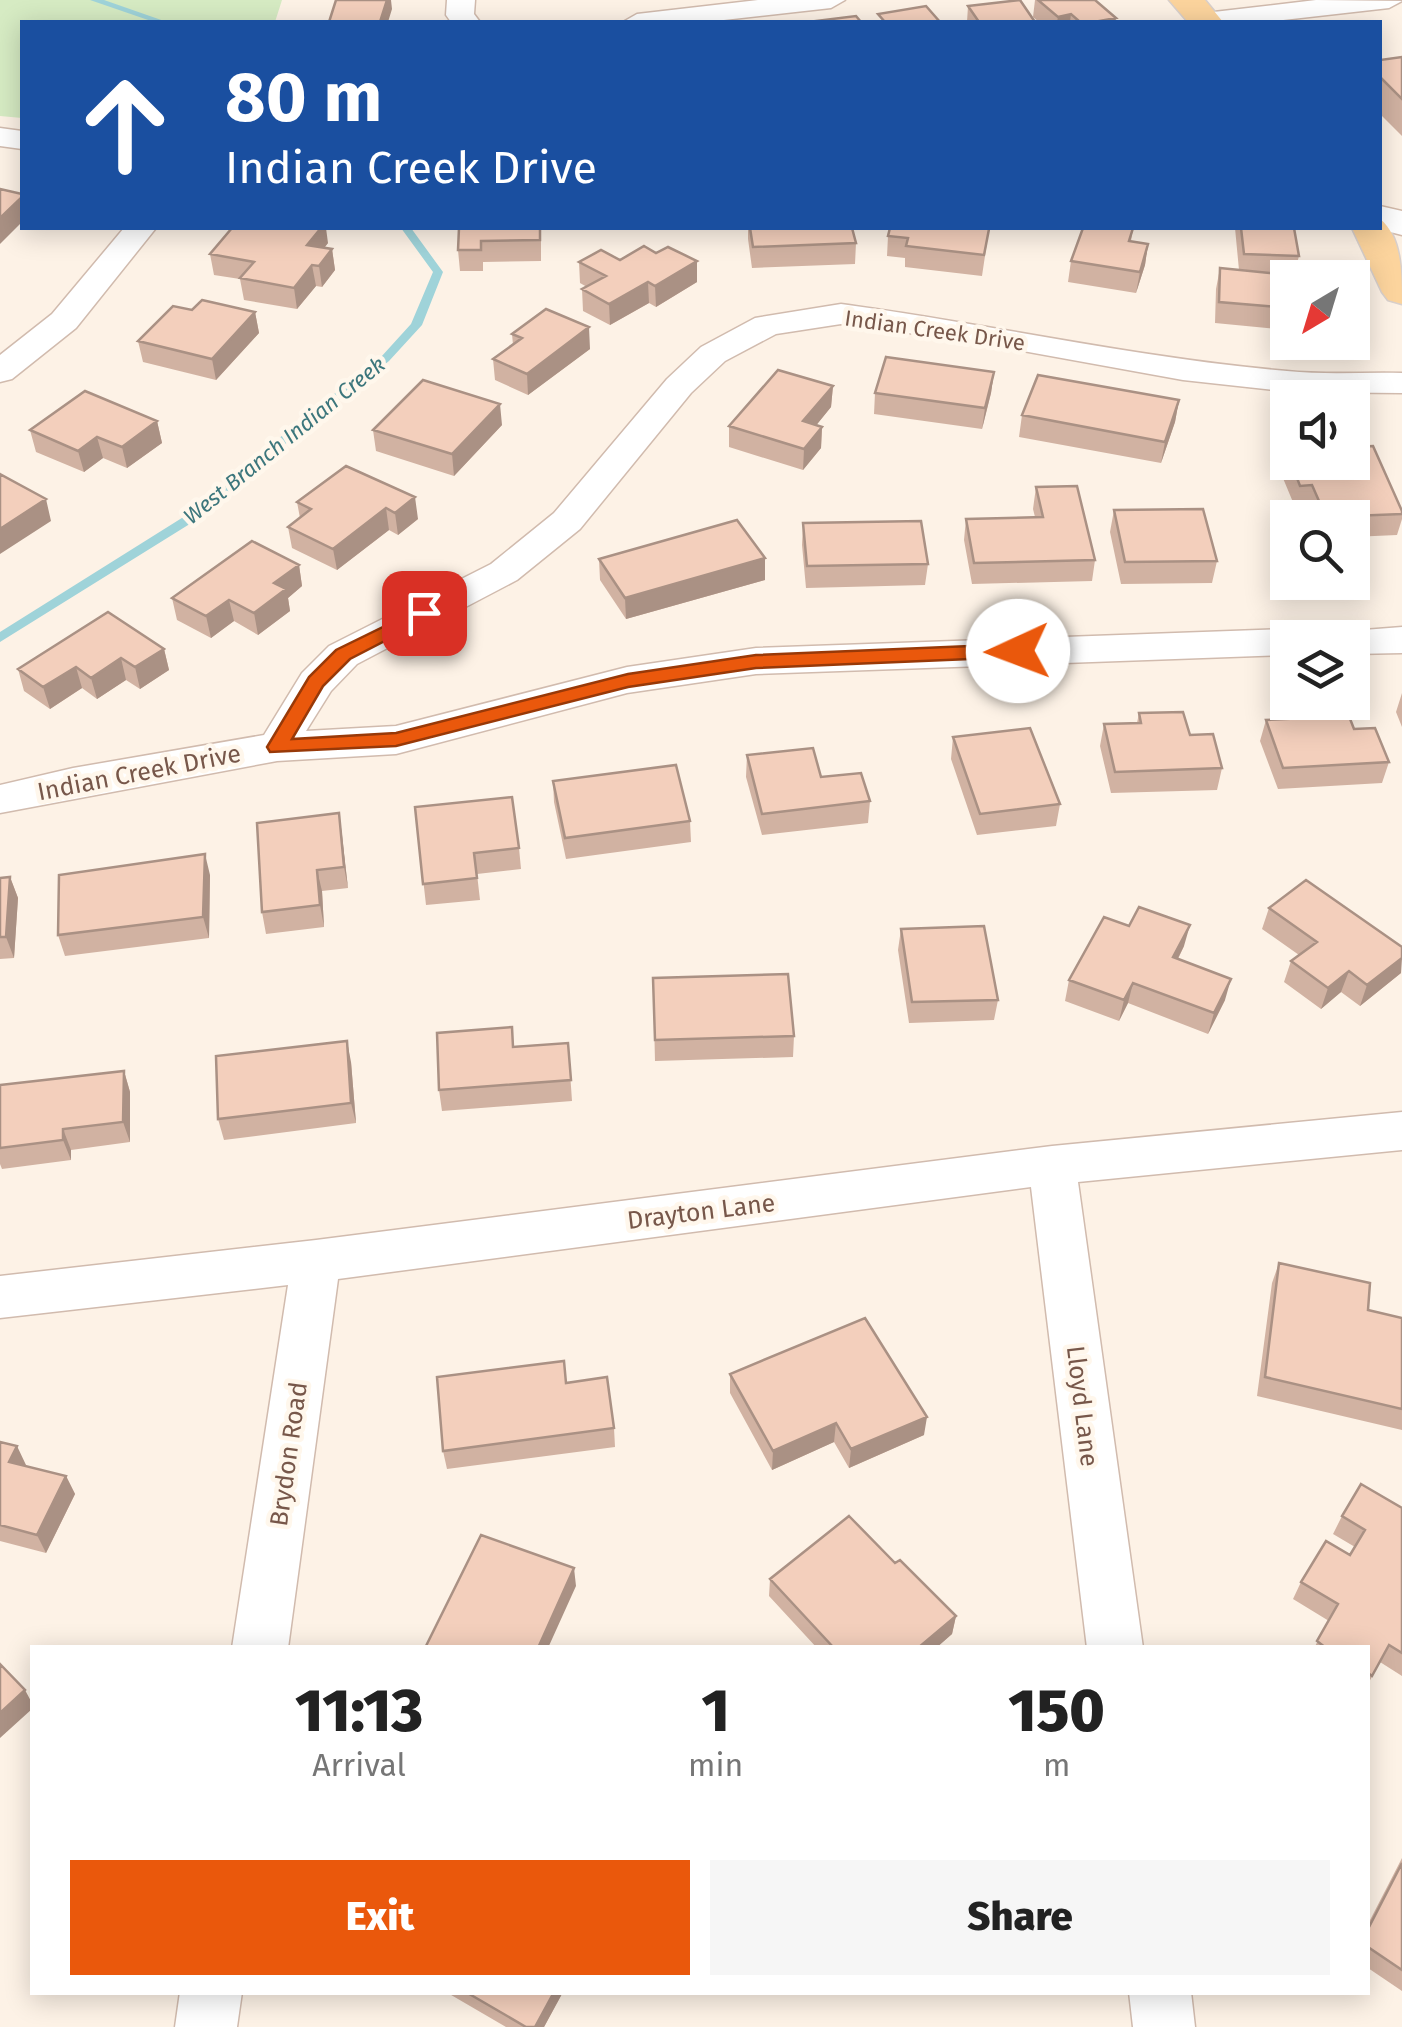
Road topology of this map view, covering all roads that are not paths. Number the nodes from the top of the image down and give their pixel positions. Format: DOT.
graph roads {
  1 [pos="831,0"];
  2 [pos="1186,0"];
  3 [pos="1389,0"];
  4 [pos="654,20"];
  5 [pos="1204,20"];
  6 [pos="1223,20"];
  7 [pos="138,230"];
  8 [pos="1372,230"];
  9 [pos="1402,292"];
  10 [pos="0,372"];
  11 [pos="1402,383"];
  12 [pos="1370,640"];
  13 [pos="1402,640"];
  14 [pos="1270,643"];
  15 [pos="277,747"];
  16 [pos="2,799"];
  17 [pos="1402,1132"];
  18 [pos="1052,1165"];
  19 [pos="316,1261"];
  20 [pos="0,1297"];
  21 [pos="260,1645"];
  22 [pos="1115,1645"];
  23 [pos="211,1995"];
  24 [pos="1160,1995"];
  25 [pos="206,2027"];
  26 [pos="1164,2027"];
  1 -- 4 [label="street"];
  2 -- 5 [label="main road"];
  3 -- 6 [label="street"];
  7 -- 10 [label="street"];
  8 -- 9 [label="main road"];
  11 -- 15 [label="street, Indian Creek Drive"];
  12 -- 13 [label="street"];
  14 -- 15 [label="street, Indian Creek Drive"];
  15 -- 16 [label="street, Indian Creek Drive"];
  17 -- 18 [label="street, Drayton Lane"];
  18 -- 19 [label="street, Drayton Lane"];
  18 -- 22 [label="street, Lloyd Lane"];
  19 -- 20 [label="street, Drayton Lane"];
  19 -- 21 [label="street, Brydon Road"];
  23 -- 25 [label="street"];
  24 -- 26 [label="street"];
}
